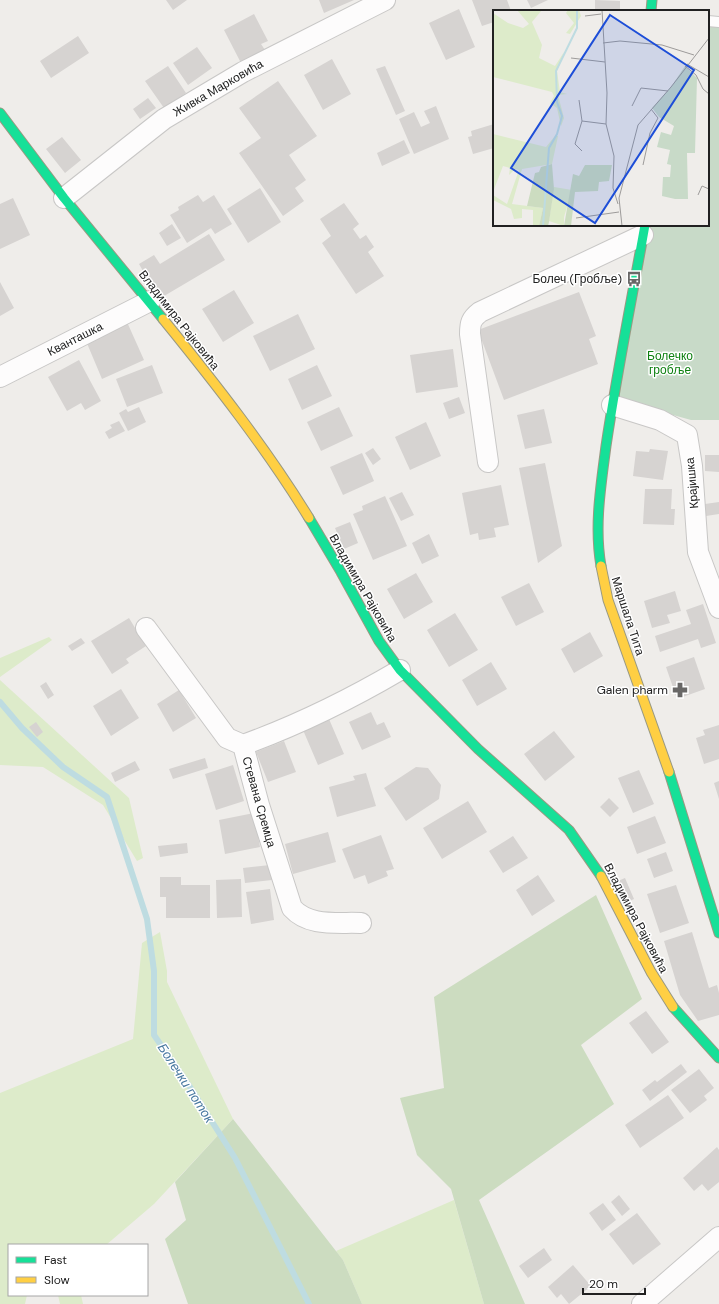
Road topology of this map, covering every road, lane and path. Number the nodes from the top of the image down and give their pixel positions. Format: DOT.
graph roads {
  1 [pos="386,0"];
  2 [pos="652,0"];
  3 [pos="651,10"];
  4 [pos="709,21"];
  5 [pos="719,22"];
  6 [pos="0,114"];
  7 [pos="64,198"];
  8 [pos="644,230"];
  9 [pos="150,301"];
  10 [pos="0,377"];
  11 [pos="612,405"];
  12 [pos="488,462"];
  13 [pos="719,608"];
  14 [pos="146,628"];
  15 [pos="400,670"];
  16 [pos="243,745"];
  17 [pos="361,923"];
  18 [pos="719,933"];
  19 [pos="719,1058"];
  20 [pos="719,1237"];
  21 [pos="642,1304"];
  1 -- 7 [label="street, Живка Марковића"];
  2 -- 3 [label="street"];
  4 -- 5 [label="lane"];
  6 -- 7 [label="street, Владимира Рајковића"];
  7 -- 9 [label="street, Владимира Рајковића"];
  8 -- 11 [label="street, Маршала Тита"];
  8 -- 12 [label="street"];
  9 -- 10 [label="street, Кванташка"];
  9 -- 15 [label="street, Владимира Рајковића"];
  11 -- 13 [label="street, Крајишка"];
  11 -- 18 [label="street, Маршала Тита"];
  14 -- 16 [label="street"];
  15 -- 16 [label="street, Стевана Сремца"];
  15 -- 19 [label="street, Владимира Рајковића"];
  16 -- 17 [label="street, Стевана Сремца"];
  20 -- 21 [label="street"];
}
